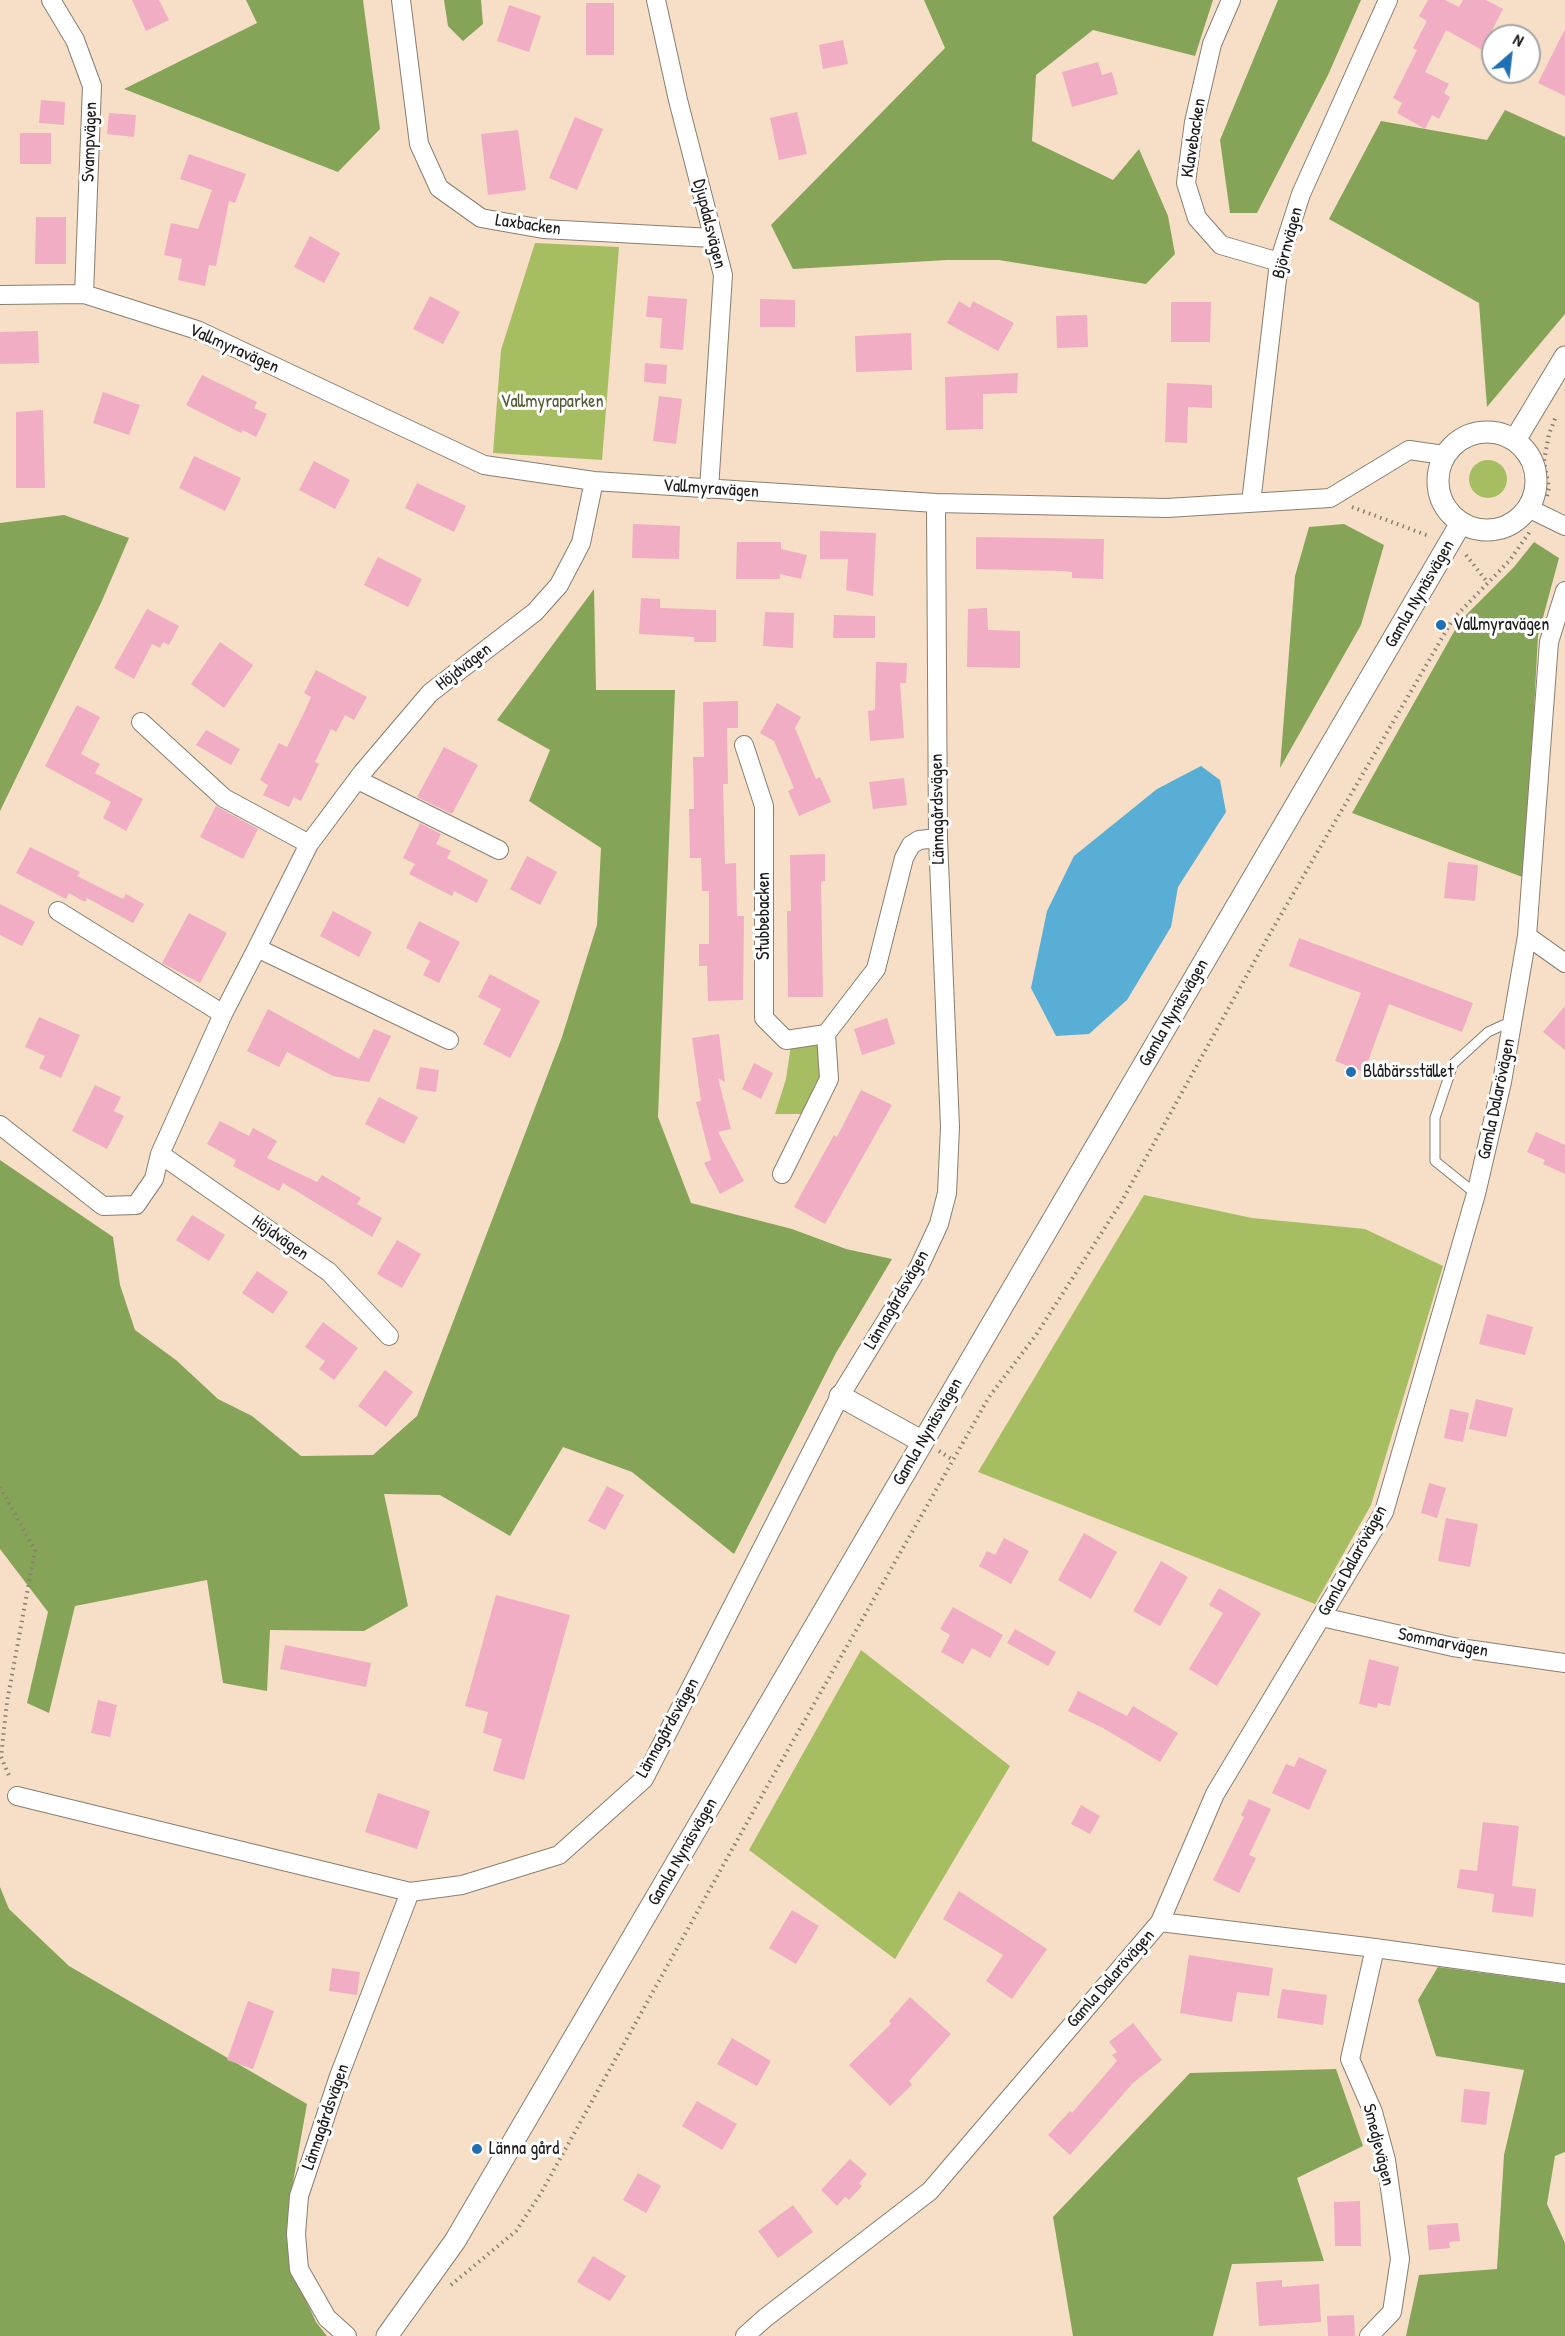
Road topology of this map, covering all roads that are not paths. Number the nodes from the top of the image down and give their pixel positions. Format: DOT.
graph roads {
  1 [pos="51,0"];
  2 [pos="401,0"];
  3 [pos="656,0"];
  4 [pos="1231,0"];
  5 [pos="1388,0"];
  6 [pos="713,238"];
  7 [pos="1279,262"];
  8 [pos="84,294"];
  9 [pos="0,295"];
  10 [pos="1565,357"];
  11 [pos="1515,440"];
  12 [pos="1444,455"];
  13 [pos="594,481"];
  14 [pos="709,489"];
  15 [pos="936,503"];
  16 [pos="1251,503"];
  17 [pos="1535,511"];
  18 [pos="1565,526"];
  19 [pos="1456,532"];
  20 [pos="1565,591"];
  21 [pos="141,722"];
  22 [pos="744,745"];
  23 [pos="358,780"];
  24 [pos="938,838"];
  25 [pos="309,844"];
  26 [pos="499,850"];
  27 [pos="58,911"];
  28 [pos="1527,936"];
  29 [pos="257,948"];
  30 [pos="1565,963"];
  31 [pos="223,1014"];
  32 [pos="1513,1020"];
  33 [pos="826,1034"];
  34 [pos="449,1041"];
  35 [pos="0,1125"];
  36 [pos="160,1154"];
  37 [pos="782,1174"];
  38 [pos="1476,1194"];
  39 [pos="389,1335"];
  40 [pos="840,1396"];
  41 [pos="923,1442"];
  42 [pos="1322,1617"];
  43 [pos="1565,1663"];
  44 [pos="17,1796"];
  45 [pos="410,1892"];
  46 [pos="1160,1922"];
  47 [pos="1375,1948"];
  48 [pos="1565,1974"];
  49 [pos="390,2335"];
  50 [pos="347,2336"];
  51 [pos="745,2336"];
  52 [pos="1369,2336"];
  1 -- 8 [label="street, Svampvägen"];
  2 -- 6 [label="street, Laxbacken"];
  3 -- 6 [label="street, Djupdalsvägen"];
  4 -- 7 [label="street, Klavebacken"];
  5 -- 7 [label="street, Björnvägen"];
  6 -- 14 [label="street, Djupdalsvägen"];
  7 -- 16 [label="street, Björnvägen"];
  8 -- 9 [label="street, Vallmyravägen"];
  8 -- 13 [label="street, Vallmyravägen"];
  10 -- 11 [label="street"];
  11 -- 12 [label="street"];
  11 -- 17 [label="street"];
  12 -- 16 [label="street, Vallmyravägen"];
  12 -- 19 [label="street, Gamla Nynäsvägen"];
  13 -- 14 [label="street, Vallmyravägen"];
  13 -- 23 [label="street, Höjdvägen"];
  14 -- 15 [label="street, Vallmyravägen"];
  15 -- 16 [label="street, Vallmyravägen"];
  15 -- 24 [label="street, Lännagårdsvägen"];
  17 -- 18 [label="street"];
  17 -- 19 [label="street, Gamla Nynäsvägen"];
  19 -- 41 [label="street, Gamla Nynäsvägen"];
  20 -- 28 [label="street, Gamla Dalarövägen"];
  21 -- 25 [label="street"];
  22 -- 33 [label="street, Stubbebacken"];
  23 -- 25 [label="street, Höjdvägen"];
  23 -- 26 [label="street"];
  24 -- 33 [label="street"];
  24 -- 40 [label="street, Lännagårdsvägen"];
  25 -- 29 [label="street, Höjdvägen"];
  27 -- 31 [label="street"];
  28 -- 30 [label="street"];
  28 -- 32 [label="street, Gamla Dalarövägen"];
  29 -- 31 [label="street, Höjdvägen"];
  29 -- 34 [label="street"];
  31 -- 36 [label="street, Höjdvägen"];
  32 -- 38 [label="street, Gamla Dalarövägen"];
  32 -- 38 [label="lane"];
  33 -- 37 [label="street"];
  35 -- 36 [label="street, Höjdvägen"];
  36 -- 39 [label="street, Höjdvägen"];
  38 -- 42 [label="street, Gamla Dalarövägen"];
  40 -- 41 [label="street"];
  40 -- 45 [label="street, Lännagårdsvägen"];
  41 -- 49 [label="street, Gamla Nynäsvägen"];
  42 -- 43 [label="street, Sommarvägen"];
  42 -- 46 [label="street, Gamla Dalarövägen"];
  44 -- 45 [label="street, Lännagårdsvägen"];
  45 -- 50 [label="street, Lännagårdsvägen"];
  46 -- 47 [label="street"];
  46 -- 51 [label="street, Gamla Dalarövägen"];
  47 -- 48 [label="street"];
  47 -- 52 [label="street, Smedjevägen"];
}
